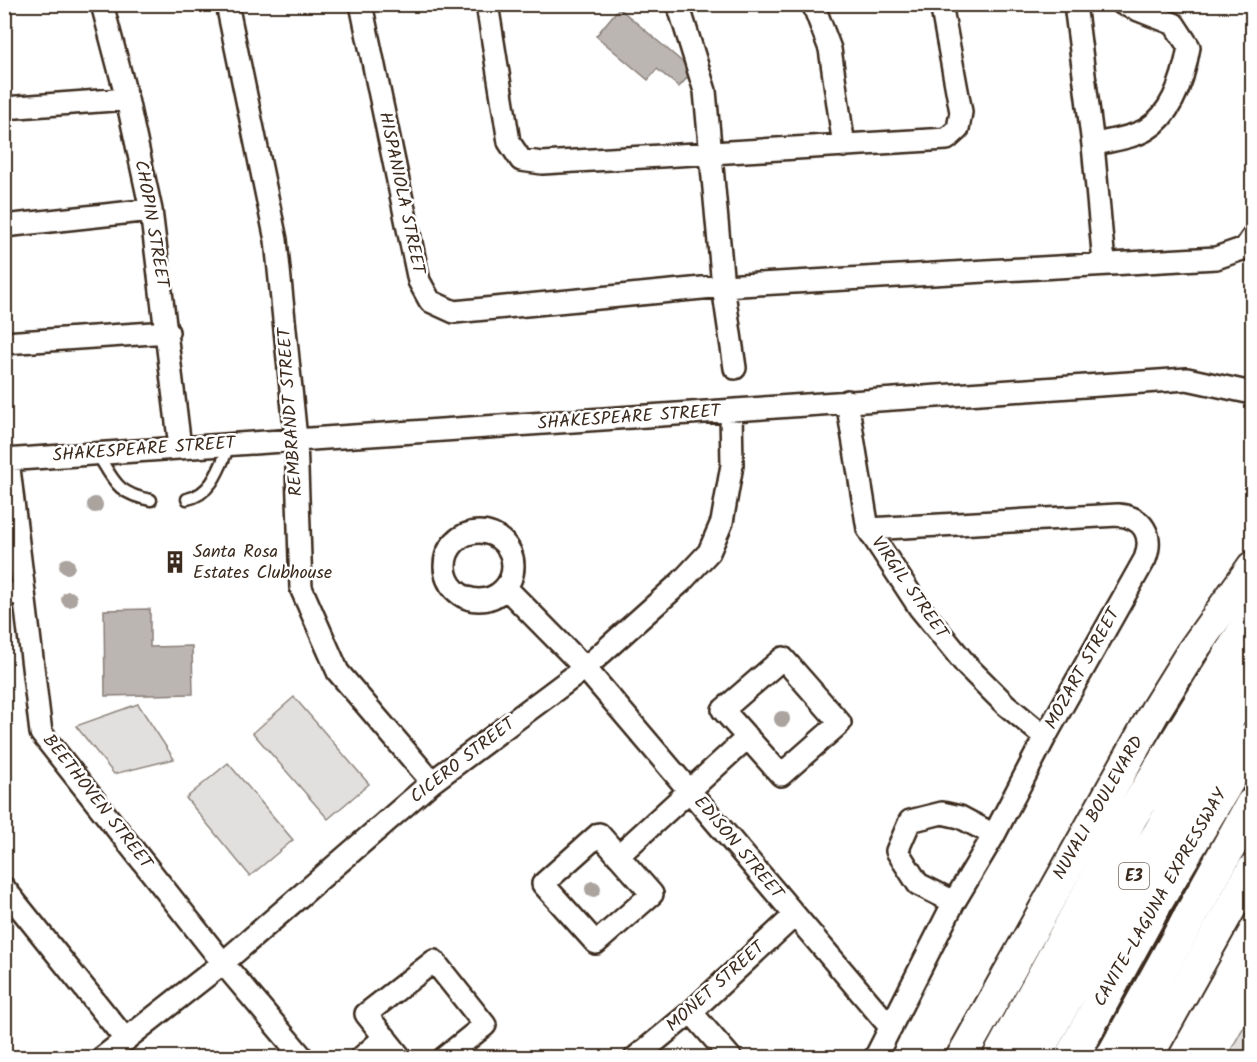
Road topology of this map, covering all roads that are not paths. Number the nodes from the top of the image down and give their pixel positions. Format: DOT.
graph roads {
  1 [pos="102,4"];
  2 [pos="227,4"];
  3 [pos="360,4"];
  4 [pos="487,4"];
  5 [pos="678,4"];
  6 [pos="813,4"];
  7 [pos="941,4"];
  8 [pos="1075,4"];
  9 [pos="1123,4"];
  10 [pos="127,99"];
  11 [pos="4,108"];
  12 [pos="1093,145"];
  13 [pos="844,146"];
  14 [pos="711,152"];
  15 [pos="151,210"];
  16 [pos="4,226"];
  17 [pos="1252,238"];
  18 [pos="1104,263"];
  19 [pos="723,286"];
  20 [pos="168,332"];
  21 [pos="4,343"];
  22 [pos="735,368"];
  23 [pos="1252,393"];
  24 [pos="847,400"];
  25 [pos="731,411"];
  26 [pos="296,439"];
  27 [pos="231,444"];
  28 [pos="180,447"];
  29 [pos="97,453"];
  30 [pos="6,460"];
  31 [pos="187,499"];
  32 [pos="151,500"];
  33 [pos="867,529"];
  34 [pos="1252,567"];
  35 [pos="506,588"];
  36 [pos="14,593"];
  37 [pos="1252,619"];
  38 [pos="585,668"];
  39 [pos="1252,676"];
  40 [pos="748,737"];
  41 [pos="1045,737"];
  42 [pos="1252,739"];
  43 [pos="432,782"];
  44 [pos="689,791"];
  45 [pos="1252,805"];
  46 [pos="994,835"];
  47 [pos="618,856"];
  48 [pos="1252,870"];
  49 [pos="4,888"];
  50 [pos="954,902"];
  51 [pos="795,915"];
  52 [pos="223,963"];
  53 [pos="691,1012"];
  54 [pos="891,1028"];
  55 [pos="385,1037"];
  56 [pos="126,1040"];
  57 [pos="102,1058"];
  58 [pos="303,1058"];
  59 [pos="361,1058"];
  60 [pos="401,1058"];
  61 [pos="444,1058"];
  62 [pos="635,1058"];
  63 [pos="731,1058"];
  64 [pos="875,1058"];
  65 [pos="961,1058"];
  66 [pos="999,1058"];
  67 [pos="1033,1058"];
  68 [pos="1071,1058"];
  69 [pos="1112,1058"];
  70 [pos="1147,1058"];
  1 -- 10 [label="street, CHOPIN STREET"];
  2 -- 26 [label="street, REMBRANDT STREET"];
  3 -- 19 [label="street, HISPANIOLA STREET"];
  4 -- 14 [label="street"];
  5 -- 14 [label="street"];
  6 -- 13 [label="street"];
  7 -- 13 [label="street"];
  8 -- 12 [label="street"];
  9 -- 12 [label="street"];
  10 -- 11 [label="street"];
  10 -- 15 [label="street, CHOPIN STREET"];
  12 -- 18 [label="street"];
  13 -- 14 [label="street"];
  14 -- 19 [label="street"];
  15 -- 16 [label="street"];
  15 -- 20 [label="street, CHOPIN STREET"];
  17 -- 18 [label="street, HISPANIOLA STREET"];
  18 -- 19 [label="street, HISPANIOLA STREET"];
  19 -- 22 [label="street"];
  20 -- 21 [label="street"];
  20 -- 28 [label="street, CHOPIN STREET"];
  23 -- 24 [label="street, SHAKESPEARE STREET"];
  24 -- 25 [label="street, SHAKESPEARE STREET"];
  24 -- 33 [label="street, VIRGIL STREET"];
  25 -- 26 [label="street, SHAKESPEARE STREET"];
  25 -- 38 [label="street, CICERO STREET"];
  26 -- 27 [label="street, SHAKESPEARE STREET"];
  26 -- 43 [label="street, REMBRANDT STREET"];
  27 -- 28 [label="street, SHAKESPEARE STREET"];
  27 -- 31 [label="lane"];
  28 -- 29 [label="street, SHAKESPEARE STREET"];
  29 -- 30 [label="street, SHAKESPEARE STREET"];
  29 -- 32 [label="lane"];
  30 -- 36 [label="street, BEETHOVEN STREET"];
  33 -- 41 [label="street, VIRGIL STREET"];
  33 -- 41 [label="street, MOZART STREET"];
  34 -- 65 [label="main road, NUVALI BOULEVARD"];
  35 -- 38 [label="street, EDISON STREET"];
  36 -- 52 [label="street, BEETHOVEN STREET"];
  37 -- 66 [label="highway"];
  38 -- 43 [label="street, CICERO STREET"];
  38 -- 44 [label="street, EDISON STREET"];
  39 -- 67 [label="highway, CAVITE–LAGUNA EXPRESSWAY / E3"];
  40 -- 40 [label="street"];
  40 -- 44 [label="street"];
  41 -- 46 [label="street, MOZART STREET"];
  42 -- 68 [label="highway, CAVITE–LAGUNA EXPRESSWAY / E3"];
  43 -- 52 [label="street, CICERO STREET"];
  44 -- 47 [label="street"];
  44 -- 51 [label="street, EDISON STREET"];
  45 -- 69 [label="highway"];
  46 -- 50 [label="street, MOZART STREET"];
  46 -- 50 [label="street"];
  47 -- 47 [label="street"];
  48 -- 70 [label="main road"];
  49 -- 56 [label="street"];
  50 -- 54 [label="street, MOZART STREET"];
  51 -- 53 [label="street, MONET STREET"];
  51 -- 54 [label="street, EDISON STREET"];
  52 -- 56 [label="street, CICERO STREET"];
  52 -- 58 [label="street, BEETHOVEN STREET"];
  53 -- 62 [label="street, MONET STREET"];
  53 -- 63 [label="street"];
  54 -- 64 [label="street, MOZART STREET"];
  55 -- 59 [label="street"];
  55 -- 60 [label="street"];
  55 -- 61 [label="street"];
  56 -- 57 [label="street, CICERO STREET"];
}
